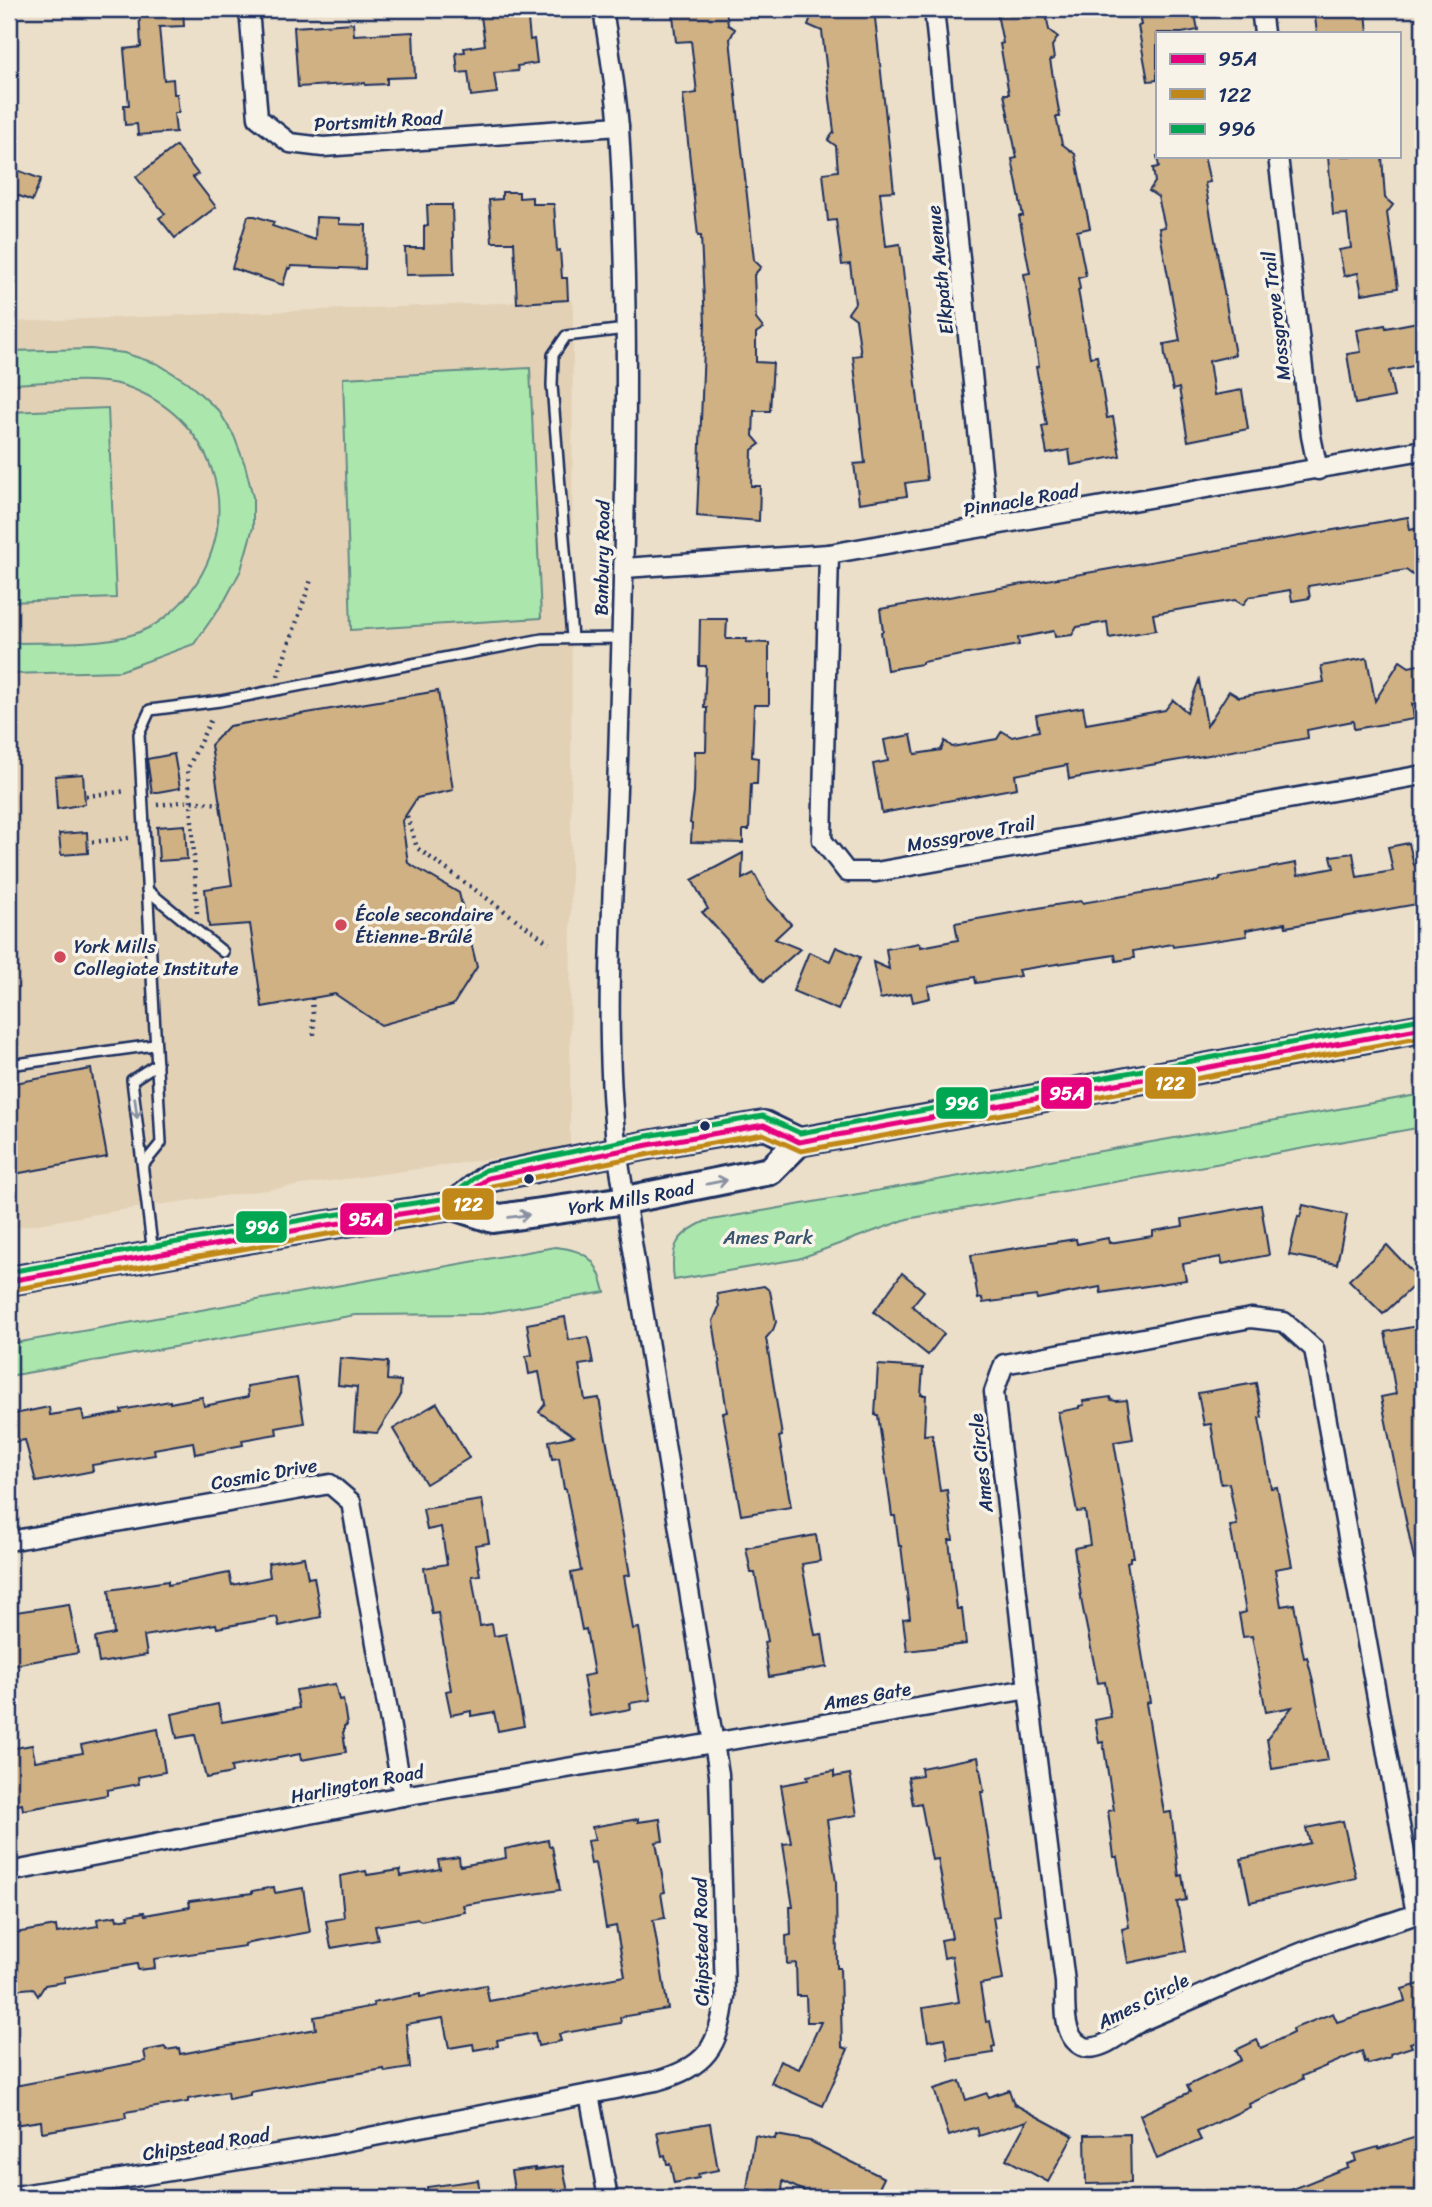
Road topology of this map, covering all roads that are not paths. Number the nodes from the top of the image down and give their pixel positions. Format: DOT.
graph roads {
  1 [pos="249,9"];
  2 [pos="603,9"];
  3 [pos="934,9"];
  4 [pos="1261,9"];
  5 [pos="1264,32"];
  6 [pos="619,126"];
  7 [pos="1278,158"];
  8 [pos="625,329"];
  9 [pos="1423,450"];
  10 [pos="1318,470"];
  11 [pos="988,527"];
  12 [pos="829,554"];
  13 [pos="624,568"];
  14 [pos="572,638"];
  15 [pos="622,638"];
  16 [pos="1423,775"];
  17 [pos="147,890"];
  18 [pos="223,952"];
  19 [pos="1423,1028"];
  20 [pos="154,1045"];
  21 [pos="158,1064"];
  22 [pos="9,1065"];
  23 [pos="799,1142"];
  24 [pos="617,1151"];
  25 [pos="143,1165"];
  26 [pos="626,1200"];
  27 [pos="453,1206"];
  28 [pos="153,1255"];
  29 [pos="9,1281"];
  30 [pos="9,1541"];
  31 [pos="1028,1689"];
  32 [pos="713,1743"];
  33 [pos="402,1796"];
  34 [pos="9,1872"];
  35 [pos="1420,1913"];
  36 [pos="589,2094"];
  37 [pos="9,2197"];
  38 [pos="608,2198"];
  1 -- 6 [label="street, Portsmith Road"];
  2 -- 6 [label="street, Banbury Road"];
  3 -- 11 [label="street, Elkpath Avenue"];
  4 -- 5 [label="street"];
  6 -- 8 [label="street, Banbury Road"];
  7 -- 10 [label="street, Mossgrove Trail"];
  8 -- 13 [label="street, Banbury Road"];
  8 -- 14 [label="lane"];
  9 -- 10 [label="street, Pinnacle Road"];
  10 -- 11 [label="street, Pinnacle Road"];
  11 -- 12 [label="street, Pinnacle Road"];
  12 -- 13 [label="street, Pinnacle Road"];
  12 -- 16 [label="street, Mossgrove Trail"];
  13 -- 15 [label="street, Banbury Road"];
  14 -- 15 [label="lane"];
  14 -- 17 [label="lane"];
  15 -- 24 [label="street, Banbury Road"];
  17 -- 18 [label="lane"];
  17 -- 20 [label="lane"];
  19 -- 23 [label="main road"];
  20 -- 21 [label="lane"];
  20 -- 22 [label="lane"];
  21 -- 25 [label="lane"];
  21 -- 25 [label="lane, one-way"];
  23 -- 24 [label="main road"];
  26 -- 23 [label="main road, York Mills Road, one-way"];
  24 -- 26 [label="street, Banbury Road"];
  24 -- 27 [label="main road"];
  25 -- 28 [label="lane"];
  27 -- 26 [label="main road, York Mills Road, one-way"];
  26 -- 32 [label="street, Chipstead Road"];
  27 -- 28 [label="main road, York Mills Road"];
  28 -- 29 [label="main road, York Mills Road"];
  30 -- 33 [label="street, Cosmic Drive"];
  31 -- 32 [label="street, Ames Gate"];
  31 -- 35 [label="street, Ames Circle"];
  31 -- 35 [label="street, Ames Circle"];
  32 -- 33 [label="street, Harlington Road"];
  32 -- 36 [label="street, Chipstead Road"];
  33 -- 34 [label="street, Harlington Road"];
  36 -- 37 [label="street, Chipstead Road"];
  36 -- 38 [label="street"];
}
